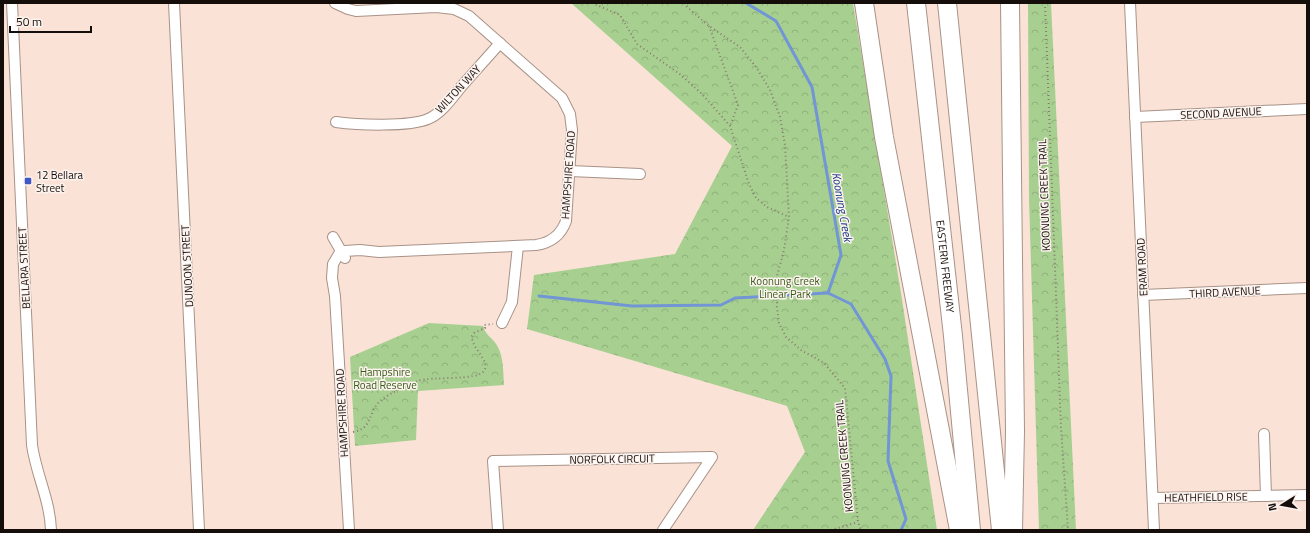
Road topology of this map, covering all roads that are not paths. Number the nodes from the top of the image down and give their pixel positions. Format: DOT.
graph roads {
  1 [pos="12,3"];
  2 [pos="174,3"];
  3 [pos="334,3"];
  4 [pos="864,3"];
  5 [pos="916,3"];
  6 [pos="947,3"];
  7 [pos="1010,3"];
  8 [pos="1130,3"];
  9 [pos="500,43"];
  10 [pos="1307,109"];
  11 [pos="1135,117"];
  12 [pos="336,122"];
  13 [pos="570,171"];
  14 [pos="640,174"];
  15 [pos="333,237"];
  16 [pos="518,246"];
  17 [pos="343,256"];
  18 [pos="1307,288"];
  19 [pos="1143,295"];
  20 [pos="502,323"];
  21 [pos="1264,434"];
  22 [pos="1307,495"];
  23 [pos="1266,496"];
  24 [pos="1153,498"];
  25 [pos="51,530"];
  26 [pos="199,530"];
  27 [pos="349,530"];
  28 [pos="498,530"];
  29 [pos="663,530"];
  30 [pos="959,530"];
  31 [pos="971,530"];
  32 [pos="1001,530"];
  33 [pos="1013,530"];
  34 [pos="1154,530"];
  1 -- 25 [label="street, BELLARA STREET"];
  2 -- 26 [label="street, DUNOON STREET"];
  3 -- 9 [label="street, HAMPSHIRE ROAD"];
  4 -- 30 [label="highway"];
  5 -- 31 [label="highway, EASTERN FREEWAY"];
  6 -- 32 [label="highway"];
  7 -- 33 [label="highway"];
  8 -- 11 [label="street, ERAM ROAD"];
  9 -- 12 [label="street, WILTON WAY"];
  9 -- 13 [label="street, HAMPSHIRE ROAD"];
  10 -- 11 [label="street, SECOND AVENUE"];
  11 -- 19 [label="street, ERAM ROAD"];
  13 -- 14 [label="street"];
  13 -- 16 [label="street, HAMPSHIRE ROAD"];
  15 -- 17 [label="street"];
  16 -- 17 [label="street, HAMPSHIRE ROAD"];
  16 -- 20 [label="street"];
  17 -- 27 [label="street, HAMPSHIRE ROAD"];
  18 -- 19 [label="street, THIRD AVENUE"];
  19 -- 24 [label="street, ERAM ROAD"];
  21 -- 23 [label="street"];
  22 -- 23 [label="street, HEATHFIELD RISE"];
  23 -- 24 [label="street, HEATHFIELD RISE"];
  24 -- 34 [label="street, ERAM ROAD"];
  28 -- 29 [label="street, NORFOLK CIRCUIT"];
}
